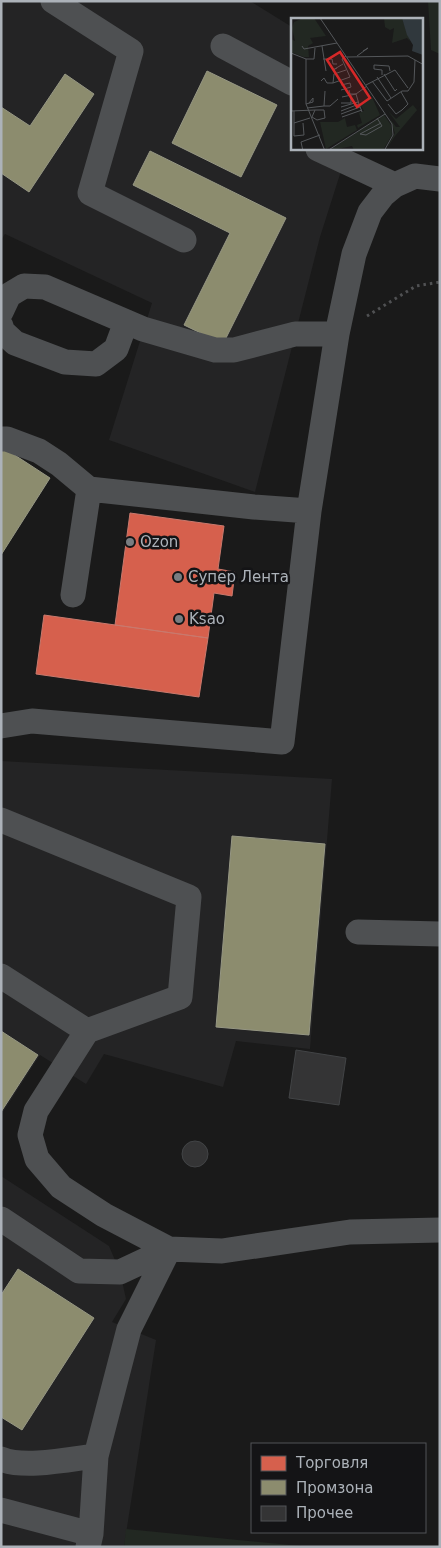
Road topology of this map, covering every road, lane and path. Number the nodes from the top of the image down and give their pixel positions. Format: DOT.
graph roads {
  1 [pos="53,1"];
  2 [pos="223,46"];
  3 [pos="291,82"];
  4 [pos="320,150"];
  5 [pos="440,179"];
  6 [pos="395,184"];
  7 [pos="184,240"];
  8 [pos="440,282"];
  9 [pos="1,312"];
  10 [pos="126,322"];
  11 [pos="1,326"];
  12 [pos="337,334"];
  13 [pos="1,440"];
  14 [pos="89,489"];
  15 [pos="309,510"];
  16 [pos="73,595"];
  17 [pos="1,726"];
  18 [pos="1,820"];
  19 [pos="358,932"];
  20 [pos="440,934"];
  21 [pos="1,976"];
  22 [pos="87,1031"];
  23 [pos="2,1223"];
  24 [pos="440,1230"];
  25 [pos="169,1249"];
  26 [pos="96,1456"];
  27 [pos="1,1459"];
  28 [pos="1,1510"];
  29 [pos="89,1540"];
  1 -- 7 [label="lane"];
  2 -- 3 [label="lane"];
  4 -- 6 [label="lane"];
  5 -- 6 [label="lane"];
  6 -- 12 [label="lane"];
  8 -- 12 [label="path"];
  9 -- 10 [label="lane"];
  10 -- 11 [label="lane"];
  10 -- 12 [label="lane"];
  12 -- 15 [label="lane"];
  13 -- 14 [label="lane"];
  14 -- 15 [label="lane"];
  14 -- 16 [label="lane"];
  15 -- 17 [label="lane"];
  18 -- 22 [label="lane"];
  19 -- 20 [label="lane"];
  21 -- 22 [label="lane"];
  22 -- 25 [label="lane"];
  23 -- 25 [label="lane"];
  24 -- 25 [label="lane"];
  25 -- 26 [label="lane"];
  26 -- 27 [label="lane"];
  26 -- 29 [label="lane"];
  28 -- 29 [label="lane"];
}
